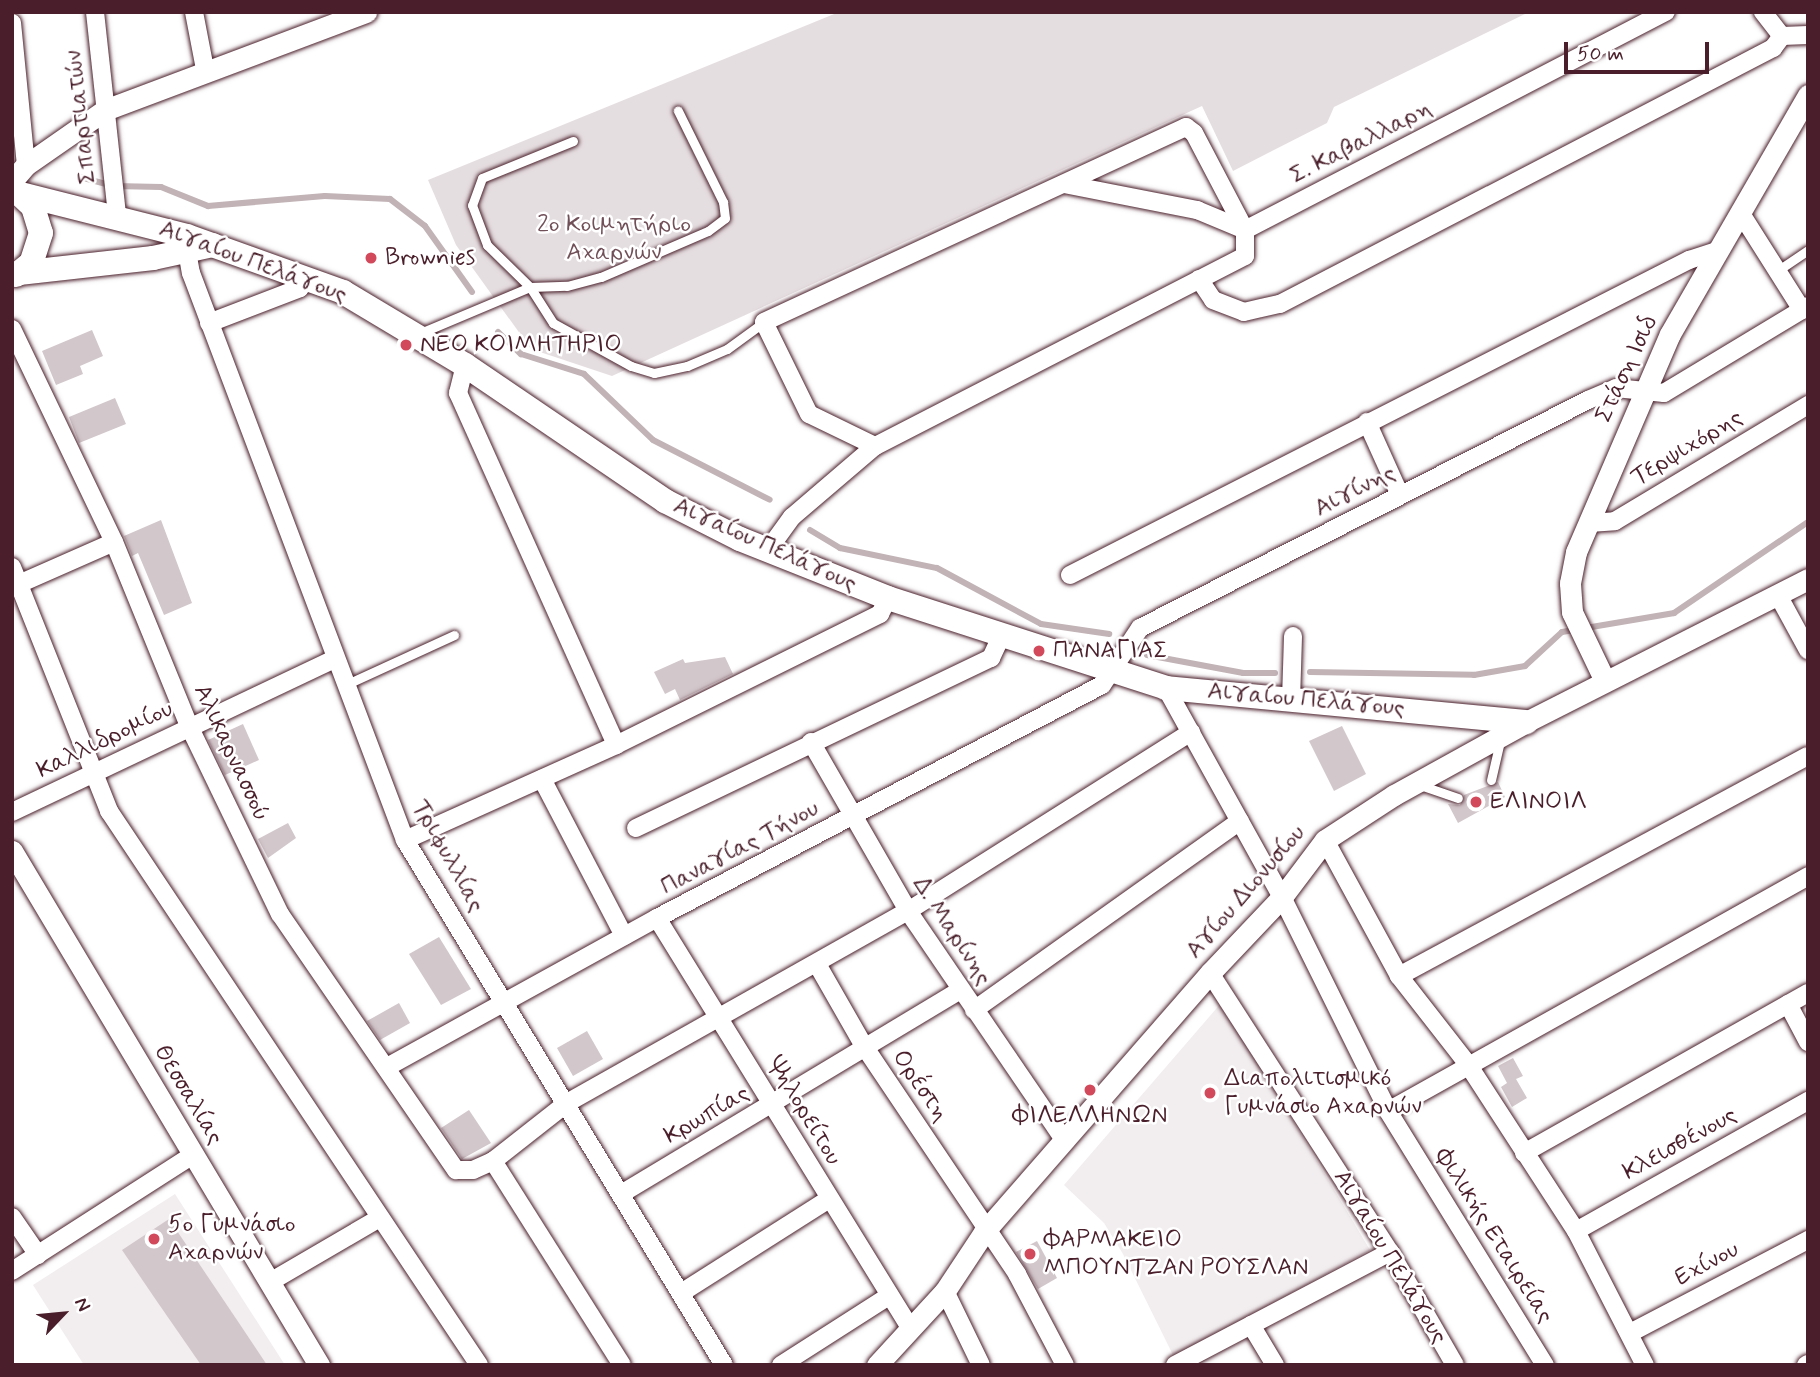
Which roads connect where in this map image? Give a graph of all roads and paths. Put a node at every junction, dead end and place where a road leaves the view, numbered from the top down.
1 (95, 12) edge
2 (194, 12) edge
3 (366, 12) edge
4 (1667, 12) edge
5 (1763, 12) edge
6 (12, 23) edge
7 (1808, 34) edge
8 (1782, 36) junction
9 (205, 69) junction
10 (1808, 95) edge
11 (106, 110) junction
12 (678, 111) dead end
13 (573, 141) dead end
14 (18, 182) edge
15 (1063, 184) junction
16 (1740, 212) junction
17 (117, 216) junction
18 (1245, 230) junction
19 (214, 245) junction
20 (1720, 250) junction
21 (1808, 250) edge
22 (187, 251) junction
23 (1777, 271) junction
24 (16, 275) edge
25 (304, 277) junction
26 (1199, 279) junction
27 (530, 287) junction
28 (1805, 308) edge
29 (764, 322) junction
30 (209, 323) junction
31 (12, 329) edge
32 (417, 335) junction
33 (465, 365) junction
34 (1642, 393) junction
35 (1808, 405) edge
36 (1367, 422) junction
37 (875, 446) junction
38 (1400, 495) junction
39 (1588, 523) junction
40 (114, 542) junction
41 (768, 550) junction
42 (1070, 575) dead end
43 (15, 579) edge
44 (1808, 579) edge
45 (1777, 595) junction
46 (888, 598) junction
47 (454, 635) dead end
48 (1293, 636) dead end
49 (1001, 637) junction
50 (1808, 650) edge
51 (334, 659) junction
52 (1113, 672) junction
53 (1605, 681) junction
54 (344, 686) junction
55 (1166, 688) junction
56 (1291, 700) junction
57 (1526, 722) junction
58 (189, 726) junction
59 (1191, 732) junction
60 (1501, 735) junction
61 (811, 742) junction
62 (616, 746) junction
63 (1808, 755) edge
64 (93, 775) junction
65 (542, 779) junction
66 (1492, 780) dead end
67 (1415, 783) junction
68 (1458, 799) dead end
69 (12, 812) edge
70 (851, 817) junction
71 (1240, 821) junction
72 (636, 828) dead end
73 (405, 840) junction
74 (1325, 841) junction
75 (12, 851) edge
76 (1808, 876) edge
77 (1282, 897) junction
78 (908, 911) junction
79 (657, 918) junction
80 (624, 936) junction
81 (817, 964) junction
82 (1210, 973) junction
83 (1399, 976) junction
84 (960, 990) junction
85 (1808, 993) edge
86 (504, 1002) junction
87 (1788, 1004) junction
88 (974, 1010) junction
89 (719, 1017) junction
90 (1808, 1042) edge
91 (864, 1046) junction
92 (1467, 1063) junction
93 (387, 1067) junction
94 (1808, 1101) edge
95 (566, 1103) junction
96 (773, 1105) junction
97 (1388, 1111) junction
98 (1064, 1140) junction
99 (1524, 1153) junction
100 (193, 1156) junction
101 (493, 1161) junction
102 (621, 1194) junction
103 (830, 1199) junction
104 (12, 1217) edge
105 (378, 1219) junction
106 (1576, 1231) junction
107 (984, 1232) junction
108 (1808, 1240) edge
109 (1390, 1252) junction
110 (38, 1255) junction
111 (12, 1271) edge
112 (270, 1282) junction
113 (945, 1291) junction
114 (681, 1293) junction
115 (890, 1296) junction
116 (1251, 1325) junction
117 (910, 1328) junction
118 (1630, 1333) junction
119 (880, 1364) edge
120 (319, 1365) edge
121 (479, 1365) edge
122 (622, 1365) edge
123 (724, 1365) edge
124 (781, 1365) edge
125 (981, 1365) edge
126 (1065, 1365) edge
127 (1175, 1365) edge
128 (1275, 1365) edge
129 (1455, 1365) edge
130 (1545, 1365) edge
131 (1645, 1365) edge

1 - 11 street, Σπαρτιατών
2 - 9 street
3 - 9 street
4 - 18 street, Σ. Καβαλλαρη
5 - 8 street
6 - 14 street
7 - 8 street
8 - 26 street
9 - 11 street
10 - 16 street, Στάση Ισιδ
11 - 14 street
11 - 17 street, Σπαρτιατών
12 - 27 lane
13 - 27 lane
14 - 17 main road, Αιγαίου Πελάγους
14 - 24 main road
15 - 18 street
15 - 18 street
15 - 29 street
16 - 20 street, Στάση Ισιδ
16 - 23 street
17 - 19 main road, Αιγαίου Πελάγους
18 - 26 street
19 - 22 main road
19 - 25 main road, Αιγαίου Πελάγους
20 - 34 street, Στάση Ισιδ
20 - 36 street
21 - 23 lane
22 - 24 main road
22 - 30 street, Τριφυλλίας
23 - 28 street
25 - 30 street
25 - 32 main road, Αιγαίου Πελάγους
26 - 37 street
27 - 29 lane
27 - 32 lane
28 - 34 street, Αιγίνης
29 - 37 street
30 - 51 street, Τριφυλλίας
31 - 40 street, Αλικαρνασσού
32 - 33 main road, Αιγαίου Πελάγους
33 - 41 main road, Αιγαίου Πελάγους
33 - 62 street
34 - 38 street, Αιγίνης
34 - 39 street, Στάση Ισιδ
35 - 39 street, Τερψιχόρης
36 - 38 street
36 - 42 street
37 - 41 street
38 - 52 street, Αιγίνης
39 - 53 street, Στάση Ισιδ
40 - 43 street
40 - 58 street, Αλικαρνασσού
41 - 46 main road, Αιγαίου Πελάγους
43 - 64 street
44 - 45 street, Αγίου Διονυσίου
45 - 50 street
45 - 53 street, Αγίου Διονυσίου
46 - 49 main road, Αιγαίου Πελάγους
46 - 62 street
47 - 54 lane
48 - 56 street
49 - 52 main road, Αιγαίου Πελάγους
49 - 61 street
51 - 54 street, Τριφυλλίας
51 - 58 street, Καλλιδρομίου
52 - 55 main road, Αιγαίου Πελάγους
52 - 70 street, Παναγίας Τήνου
53 - 57 street, Αγίου Διονυσίου
54 - 73 street, Τριφυλλίας
55 - 56 main road, Αιγαίου Πελάγους
55 - 59 street, Φιλικής Εταιρείας
56 - 57 main road, Αιγαίου Πελάγους
57 - 60 street, Αγίου Διονυσίου
58 - 64 street, Καλλιδρομίου
58 - 93 street, Αλικαρνασσού
59 - 71 street, Φιλικής Εταιρείας
59 - 78 street
60 - 66 lane
60 - 67 street, Αγίου Διονυσίου
61 - 70 street, Δ. Μαρίνης
61 - 72 street
62 - 65 street
63 - 83 street
64 - 69 street, Καλλιδρομίου
64 - 105 street
65 - 73 street
65 - 80 street
67 - 68 lane
67 - 74 street, Αγίου Διονυσίου
70 - 78 street, Δ. Μαρίνης
70 - 79 street, Παναγίας Τήνου
71 - 77 street, Φιλικής Εταιρείας
71 - 88 street
73 - 86 street, Τριφυλλίας
74 - 77 street, Αγίου Διονυσίου
74 - 83 street
75 - 100 street, Θεσσαλίας
76 - 92 street
77 - 82 street, Αγίου Διονυσίου
77 - 97 street, Φιλικής Εταιρείας
78 - 81 street
78 - 84 street, Δ. Μαρίνης
79 - 80 street, Παναγίας Τήνου
79 - 89 street, Ψηλορείτου
80 - 86 street, Παναγίας Τήνου
81 - 89 street
81 - 91 street, Ορέστη
82 - 98 street, Αγίου Διονυσίου
82 - 109 street, Αιγαίου Πελάγους
83 - 92 street
84 - 88 street, Δ. Μαρίνης
84 - 91 street, Κρωπίας
85 - 87 street
86 - 93 street, Παναγίας Τήνου
86 - 95 street, Τριφυλλίας
87 - 90 street
87 - 99 street
88 - 98 street, Δ. Μαρίνης
89 - 95 street
89 - 96 street, Ψηλορείτου
91 - 96 street, Κρωπίας
91 - 107 street, Ορέστη
92 - 97 street
92 - 99 street
93 - 101 street, Αλικαρνασσού
94 - 106 street, Κλεισθένους
95 - 101 street
95 - 102 street, Τριφυλλίας
96 - 102 street, Κρωπίας
96 - 103 street, Ψηλορείτου
97 - 130 street, Φιλικής Εταιρείας
98 - 107 street, Αγίου Διονυσίου
99 - 106 street
100 - 110 street
100 - 112 street, Θεσσαλίας
101 - 122 street
102 - 114 street, Τριφυλλίας
103 - 114 street
103 - 115 street, Ψηλορείτου
104 - 110 street
105 - 112 street
105 - 121 street
106 - 118 street
107 - 113 street, Αγίου Διονυσίου
107 - 126 street, Ορέστη
108 - 118 street, Εχίνου
109 - 116 street
109 - 129 street, Αιγαίου Πελάγους
110 - 111 street
112 - 120 street, Θεσσαλίας
113 - 117 street, Αγίου Διονυσίου
113 - 125 street
114 - 123 street, Τριφυλλίας
115 - 117 street, Ψηλορείτου
115 - 124 street
116 - 127 street
116 - 128 street
117 - 119 street, Αγίου Διονυσίου
118 - 131 street

